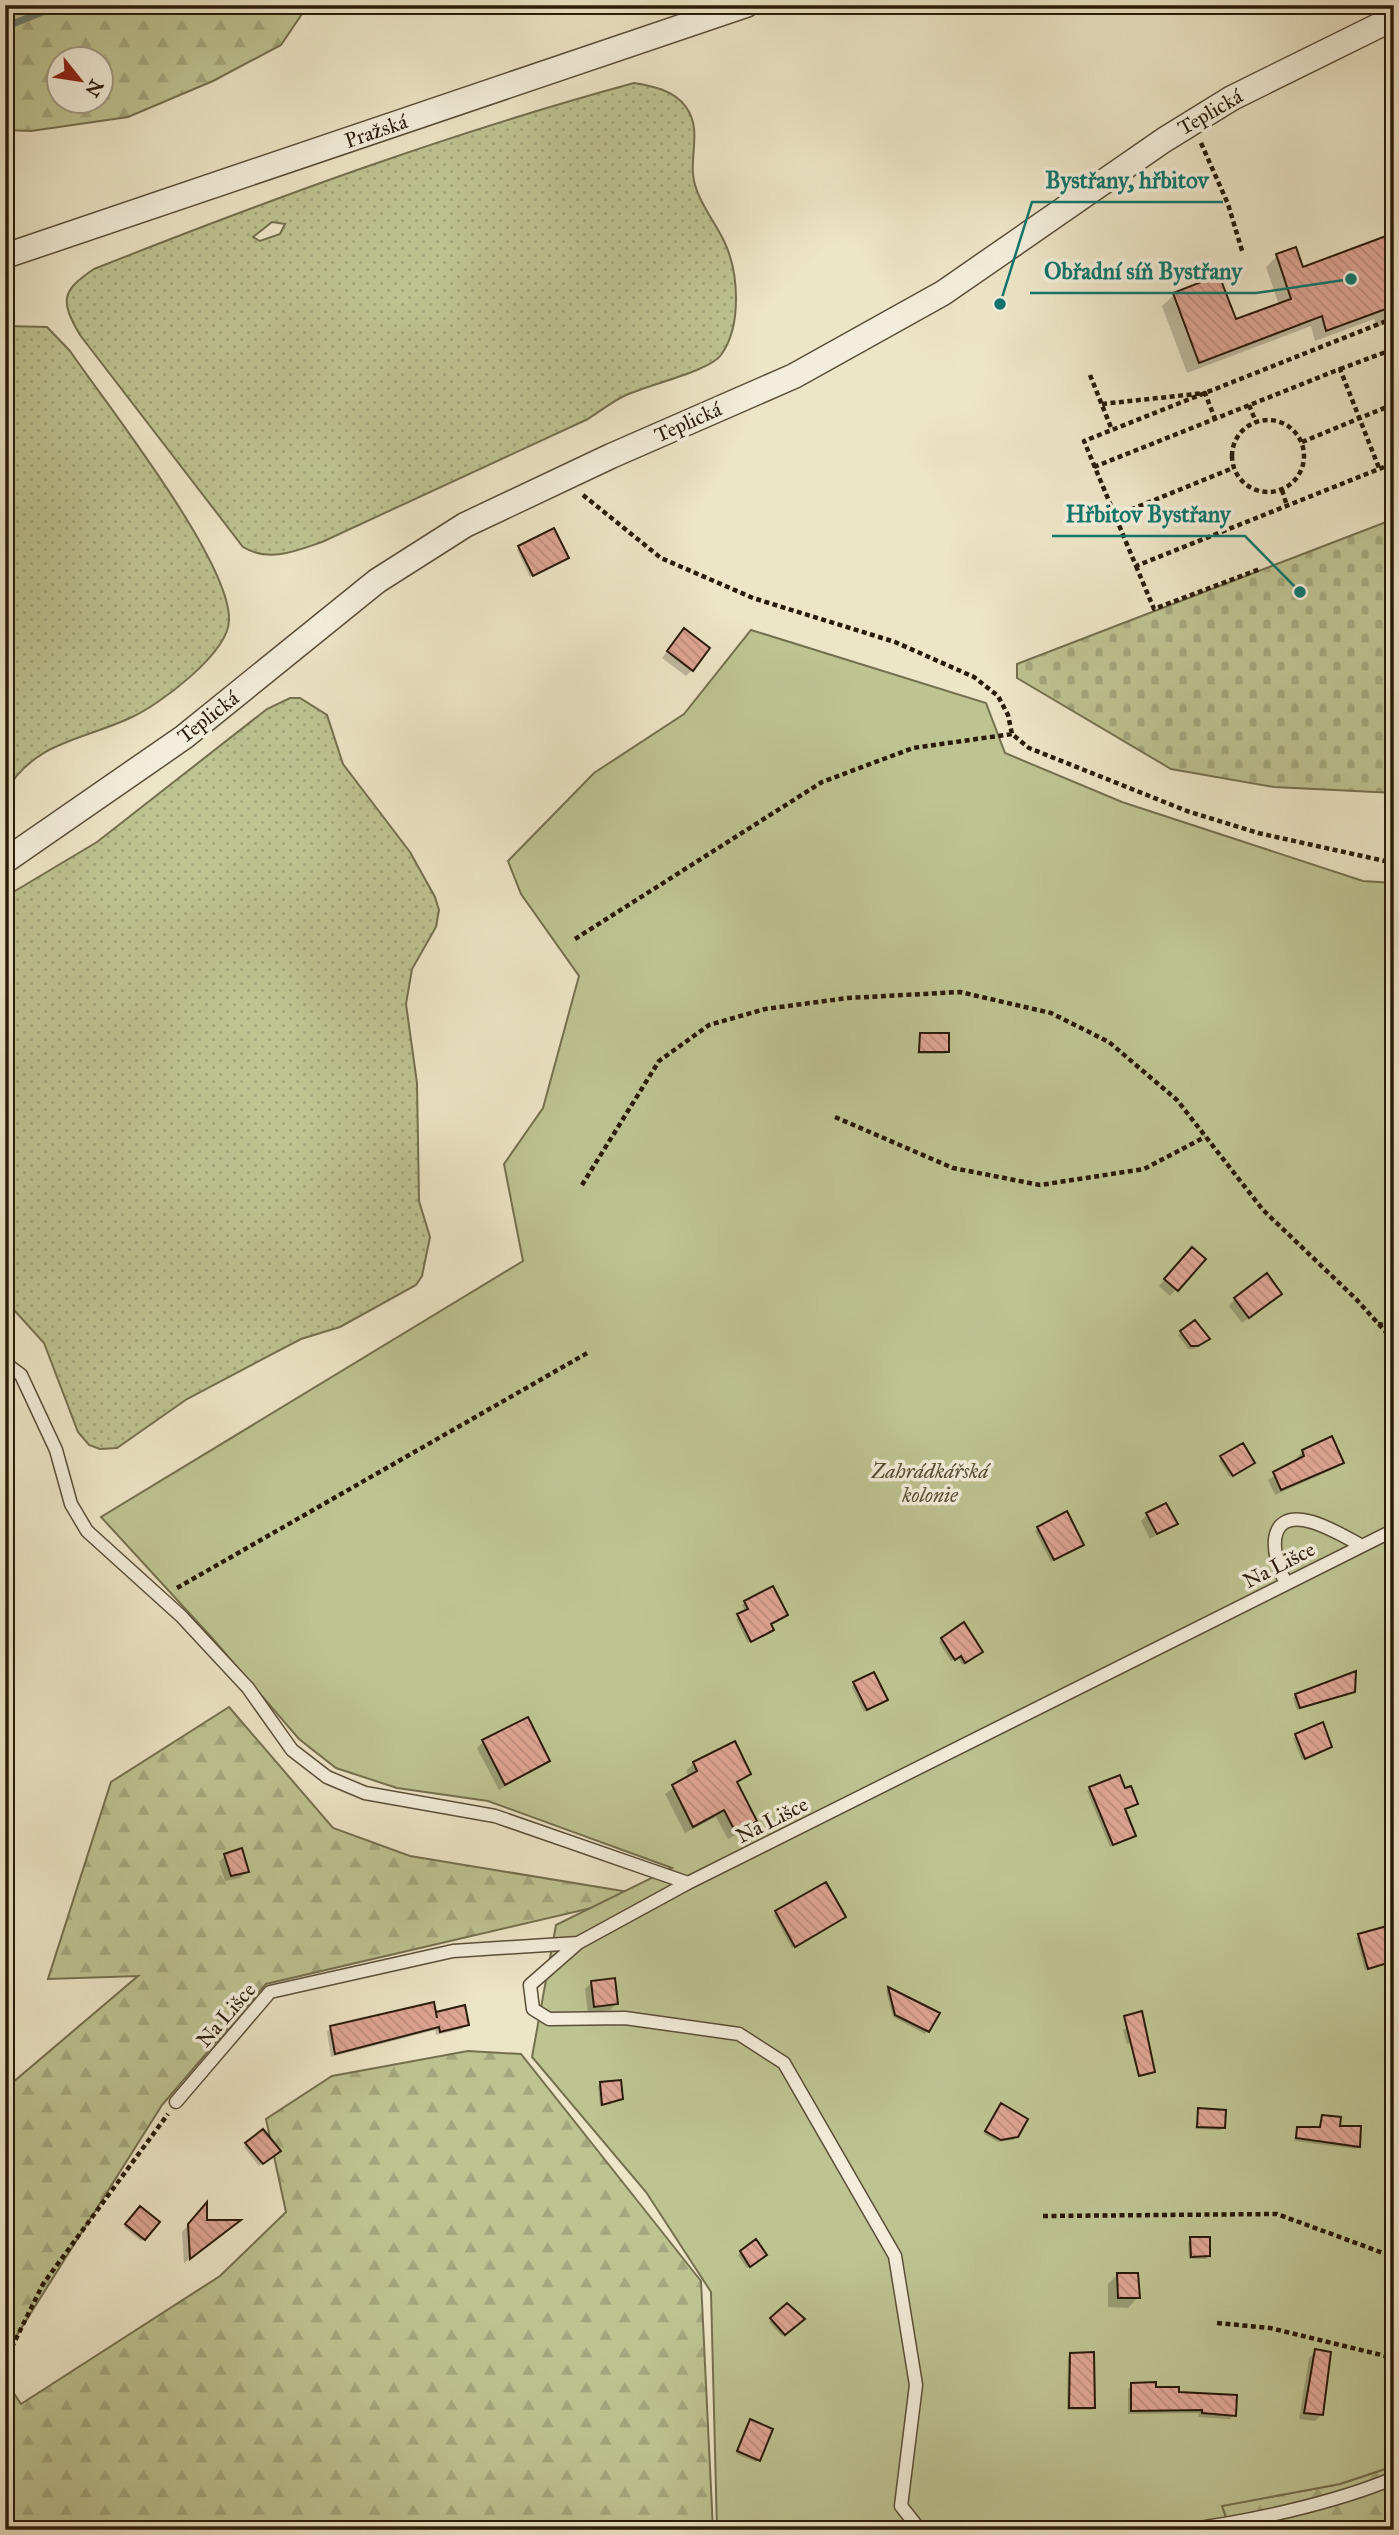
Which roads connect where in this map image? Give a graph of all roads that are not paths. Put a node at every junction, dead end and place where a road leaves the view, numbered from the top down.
1 (746, 5) edge
2 (1394, 18) edge
3 (5, 256) edge
4 (5, 861) edge
5 (5, 1363) edge
6 (1394, 1530) edge
7 (1362, 1546) junction
8 (1286, 1583) junction
9 (688, 1883) junction
10 (578, 1942) junction
11 (176, 2102) road end
12 (1394, 2478) edge
13 (920, 2530) edge
14 (1184, 2530) edge

1 - 3 street, Pražská
2 - 4 street, Teplická
5 - 9 lane
6 - 7 lane, Na Lišce
7 - 8 lane, Na Lišce
7 - 8 lane
8 - 9 lane, Na Lišce
9 - 10 lane, Na Lišce
10 - 11 lane, Na Lišce
10 - 13 lane
12 - 14 lane

